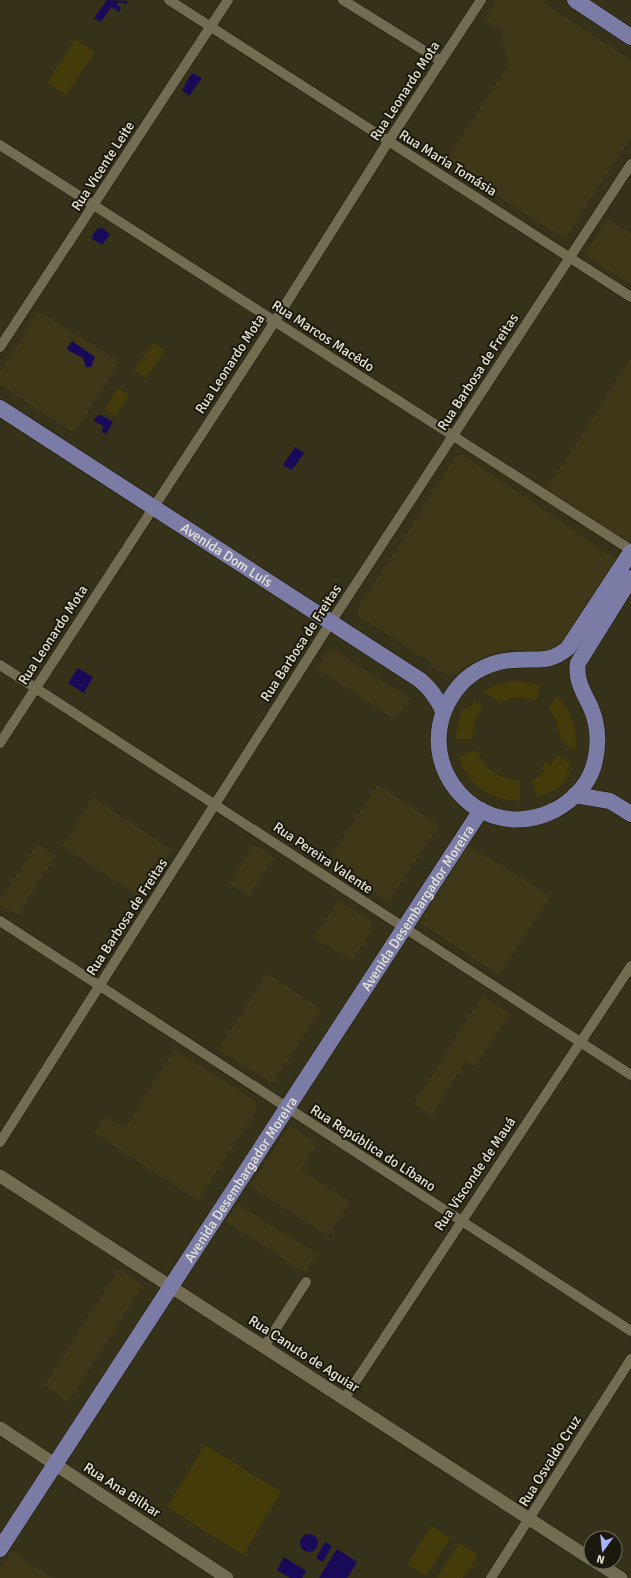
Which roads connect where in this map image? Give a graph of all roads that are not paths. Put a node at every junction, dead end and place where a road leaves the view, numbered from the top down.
1 (169, 0) edge
2 (228, 0) edge
3 (344, 0) edge
4 (482, 0) edge
5 (575, 0) edge
6 (210, 28) junction
7 (631, 37) edge
8 (441, 61) junction
9 (388, 142) junction
10 (0, 145) edge
11 (631, 164) edge
12 (93, 206) junction
13 (569, 257) junction
14 (631, 297) edge
15 (274, 322) junction
16 (0, 347) edge
17 (0, 408) edge
18 (453, 436) junction
19 (154, 508) junction
20 (631, 551) edge
21 (631, 578) edge
22 (331, 622) junction
23 (0, 665) edge
24 (35, 688) junction
25 (443, 711) junction
26 (0, 743) edge
27 (575, 796) junction
28 (215, 804) junction
29 (481, 810) junction
30 (631, 814) edge
31 (0, 921) edge
32 (404, 928) junction
33 (631, 966) edge
34 (99, 986) junction
35 (580, 1042) junction
36 (631, 1075) edge
37 (287, 1109) junction
38 (0, 1142) edge
39 (0, 1176) edge
40 (460, 1222) junction
41 (306, 1282) dead end
42 (171, 1286) junction
43 (631, 1331) edge
44 (264, 1347) junction
45 (631, 1359) edge
46 (344, 1399) junction
47 (0, 1428) edge
48 (55, 1464) junction
49 (529, 1519) junction
50 (0, 1549) edge
51 (583, 1554) edge
52 (608, 1570) edge
53 (227, 1578) edge
54 (491, 1578) edge
55 (621, 1578) edge

1 - 6 street, Rua Maria Tomásia
2 - 6 street, Rua Vicente Leite
3 - 8 street
4 - 8 street, Rua Leonardo Mota
5 - 7 main road
6 - 9 street, Rua Maria Tomásia
6 - 12 street, Rua Vicente Leite
8 - 9 street, Rua Leonardo Mota
9 - 13 street, Rua Maria Tomásia
9 - 15 street, Rua Leonardo Mota
10 - 12 street, Rua Marcos Macêdo
11 - 13 street, Rua Barbosa de Freitas
12 - 15 street, Rua Marcos Macêdo
12 - 16 street, Rua Vicente Leite
13 - 14 street, Rua Maria Tomásia
13 - 18 street, Rua Barbosa de Freitas
15 - 18 street, Rua Marcos Macêdo
15 - 19 street, Rua Leonardo Mota
17 - 19 main road, Avenida Dom Luís
18 - 20 street, Rua Marcos Macêdo
18 - 22 street, Rua Barbosa de Freitas
19 - 22 main road, Avenida Dom Luís
19 - 24 street, Rua Leonardo Mota
20 - 25 main road, Avenida Desembargador Moreira
21 - 27 main road, Avenida Desembargador Moreira
22 - 25 main road, Avenida Dom Luís
22 - 28 street, Rua Barbosa de Freitas
23 - 24 street, Rua Pereira Valente
24 - 26 street, Rua Leonardo Mota
24 - 28 street, Rua Pereira Valente
25 - 29 main road, Avenida Desembargador Moreira
27 - 29 main road, Avenida Desembargador Moreira
27 - 30 main road
28 - 32 street, Rua Pereira Valente
28 - 34 street, Rua Barbosa de Freitas
29 - 32 main road, Avenida Desembargador Moreira
31 - 34 street, Rua República do Líbano
32 - 35 street, Rua Pereira Valente
32 - 37 main road, Avenida Desembargador Moreira
33 - 35 street, Rua Visconde de Mauá
34 - 37 street, Rua República do Líbano
34 - 38 street, Rua Barbosa de Freitas
35 - 36 street, Rua Pereira Valente
35 - 40 street, Rua Visconde de Mauá
37 - 40 street, Rua República do Líbano
37 - 42 main road, Avenida Desembargador Moreira
39 - 42 street, Rua Canuto de Aguiar
40 - 43 street, Rua República do Líbano
40 - 46 street, Rua Visconde de Mauá
41 - 44 street
42 - 44 street, Rua Canuto de Aguiar
42 - 48 main road, Avenida Desembargador Moreira
44 - 46 street, Rua Canuto de Aguiar
45 - 49 street, Rua Osvaldo Cruz
46 - 49 street, Rua Canuto de Aguiar
47 - 48 street, Rua Ana Bilhar
48 - 50 main road, Avenida Desembargador Moreira
48 - 53 street, Rua Ana Bilhar
49 - 51 street, Rua Canuto de Aguiar
49 - 54 street, Rua Osvaldo Cruz
52 - 55 street

